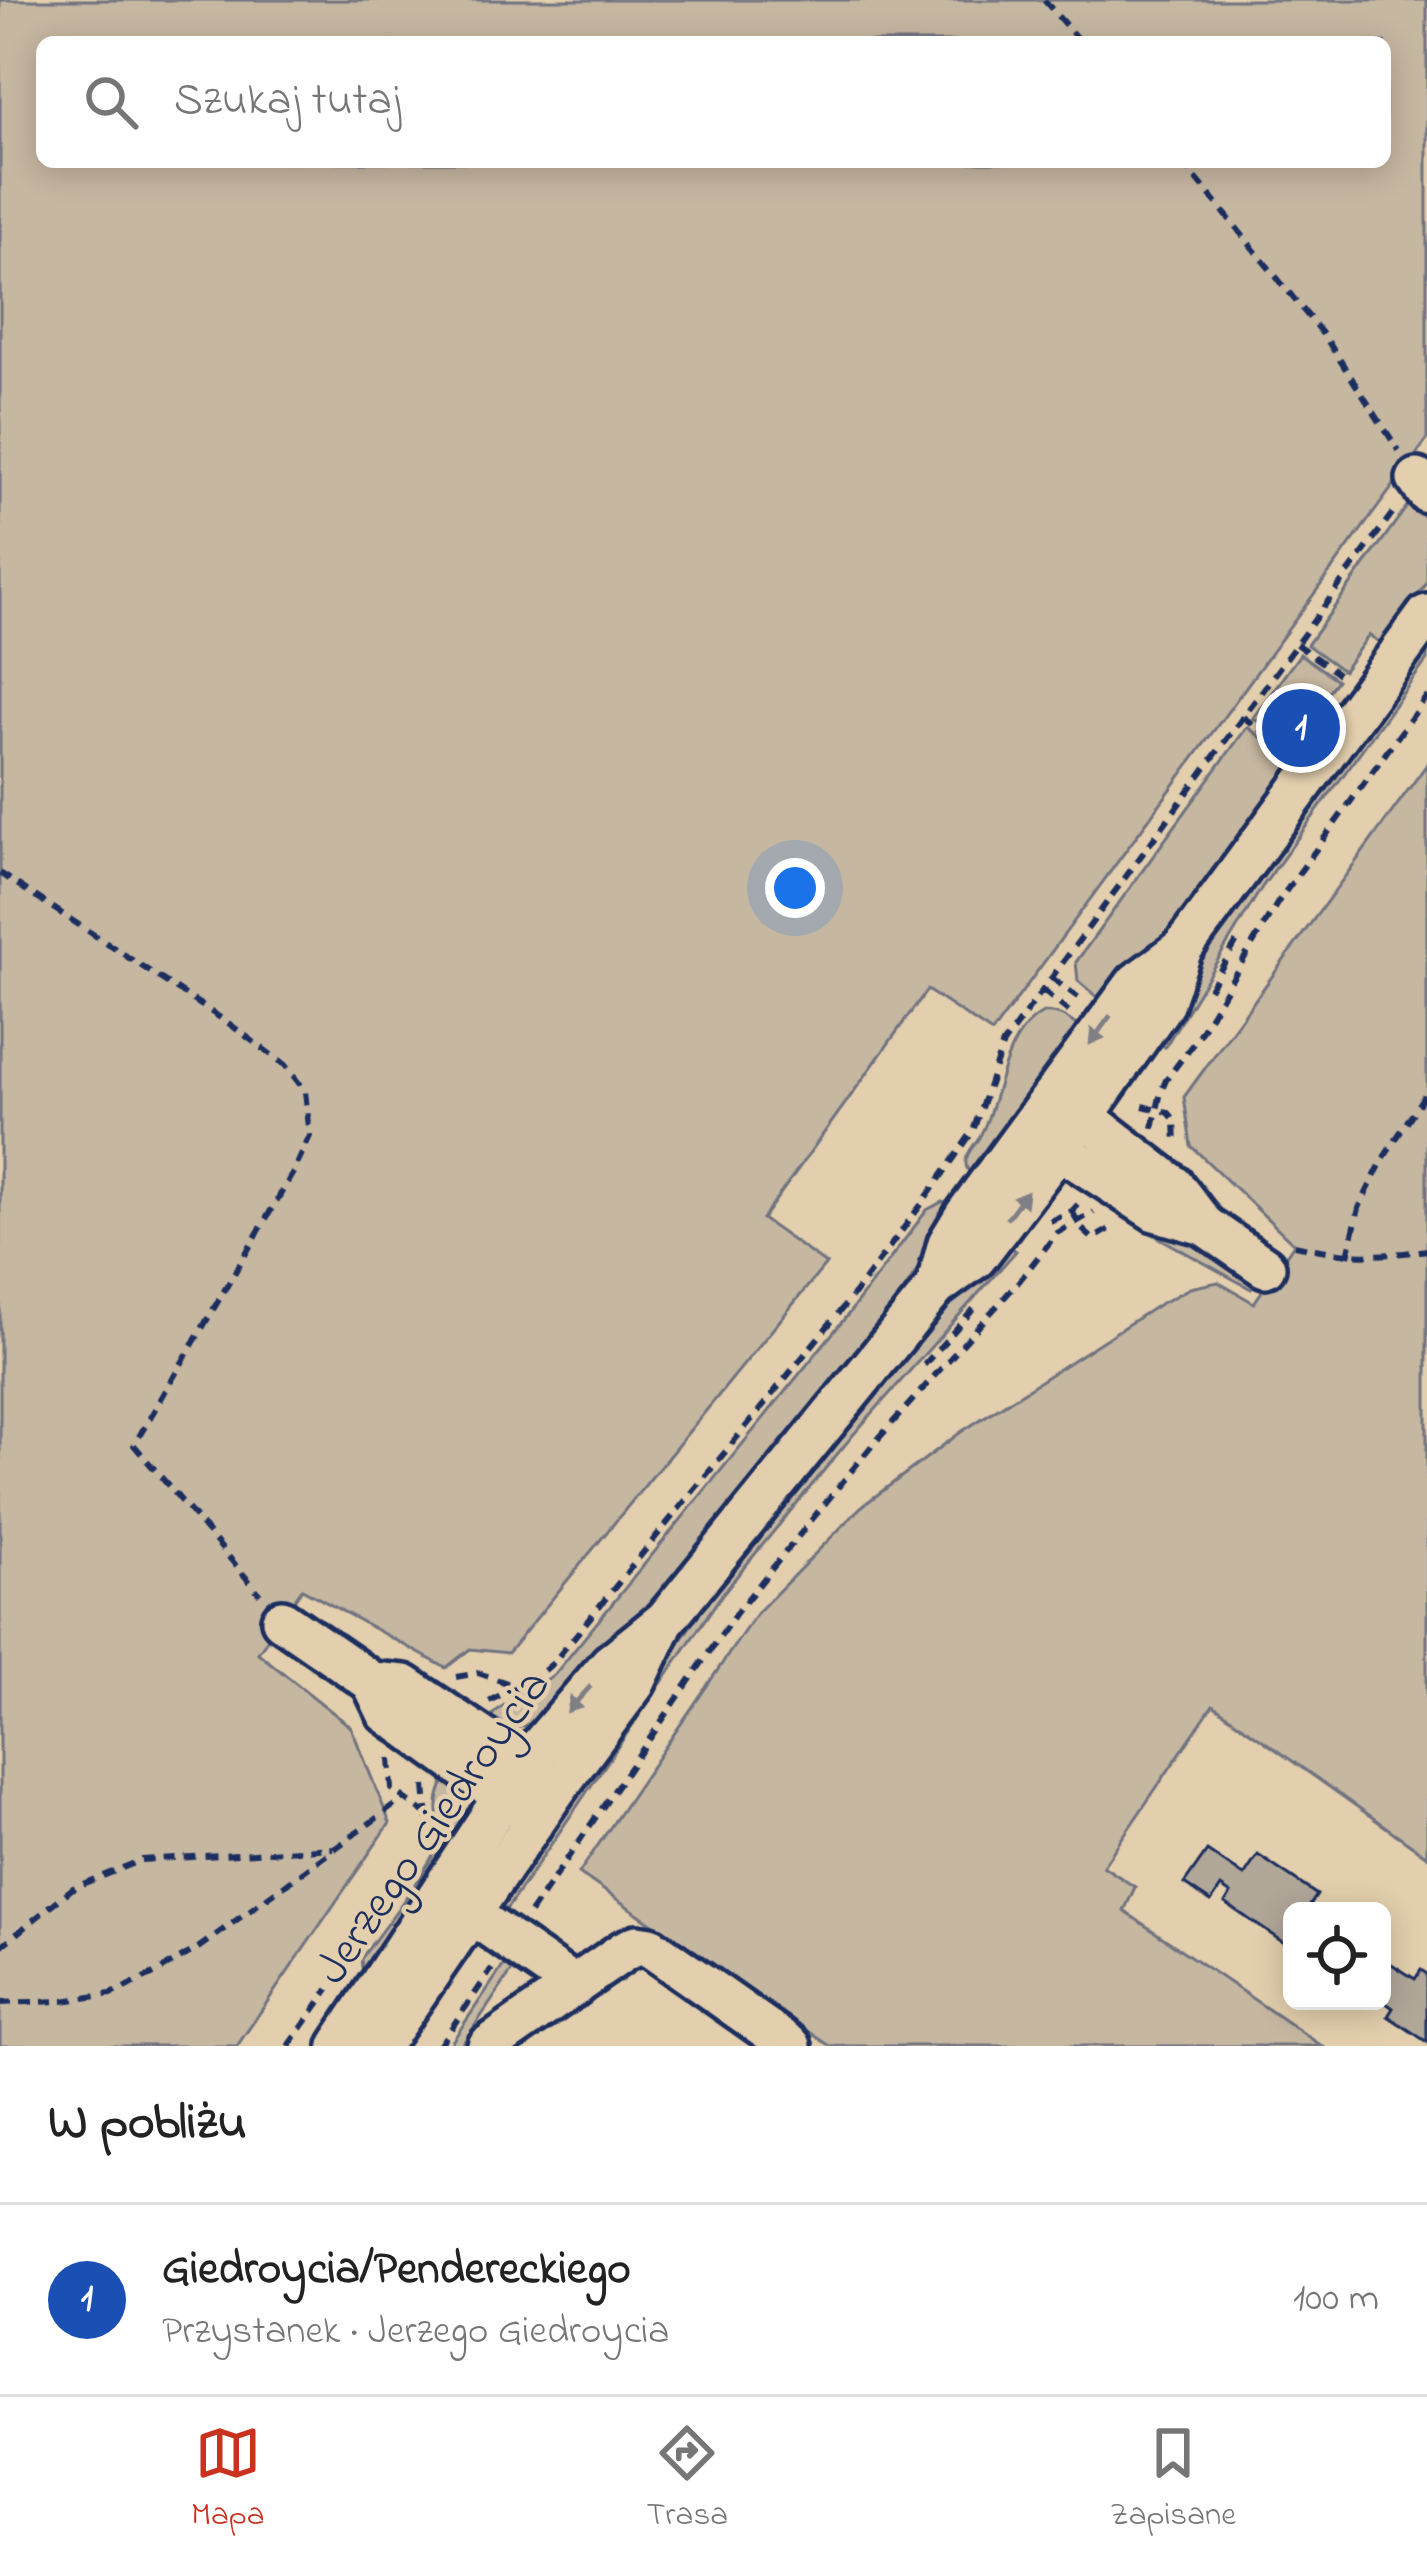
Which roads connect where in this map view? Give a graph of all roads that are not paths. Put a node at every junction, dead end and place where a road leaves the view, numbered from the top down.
1 (1427, 615) edge
2 (1070, 1105) junction
3 (1044, 1140) junction
4 (1204, 1225) junction
5 (1273, 1254) road end
6 (282, 1620) road end
7 (665, 1620) junction
8 (514, 1780) junction
9 (547, 1804) junction
10 (444, 1888) junction
11 (575, 1986) junction
12 (339, 2046) edge
13 (380, 2046) edge
14 (488, 2046) edge
15 (791, 2046) edge

1 - 2 street, Jerzego Giedroycia
2 - 3 street, Jerzego Giedroycia
2 - 4 street
3 - 4 street
3 - 7 street, Jerzego Giedroycia
4 - 5 street
6 - 8 street
7 -> 8 street, Jerzego Giedroycia
7 - 9 street, Jerzego Giedroycia
8 - 9 street
8 - 10 street, Jerzego Giedroycia
9 - 10 street, Jerzego Giedroycia
10 - 11 street
10 - 12 street, Jerzego Giedroycia
10 - 13 street, Jerzego Giedroycia
11 - 14 street
11 - 15 street

